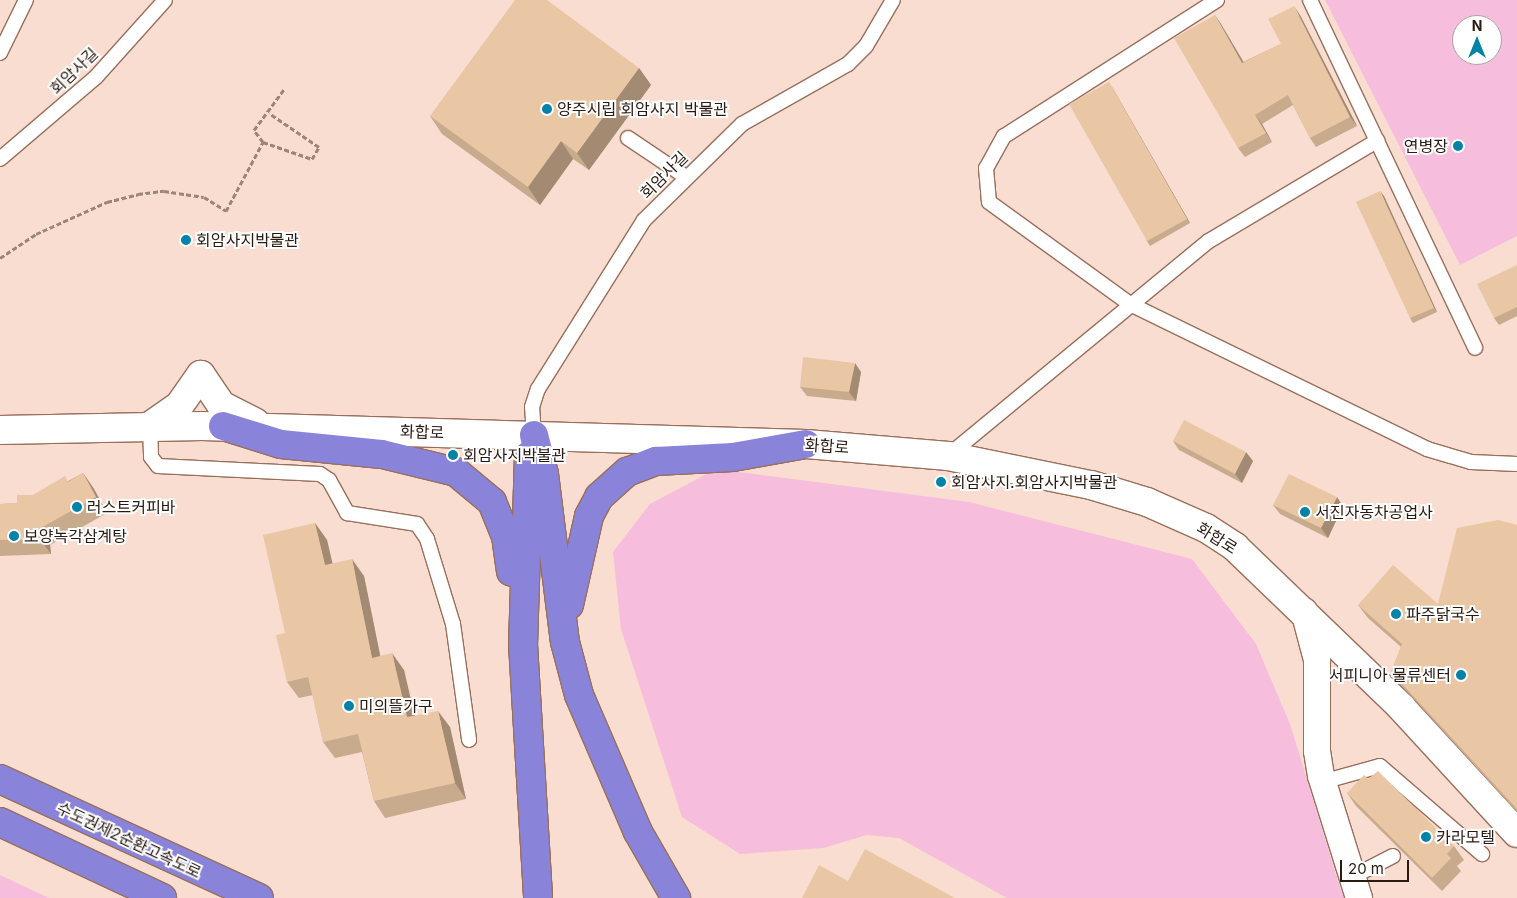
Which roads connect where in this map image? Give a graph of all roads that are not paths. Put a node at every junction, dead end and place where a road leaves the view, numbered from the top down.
1 (165, 0) edge
2 (893, 0) edge
3 (1217, 0) edge
4 (1310, 0) edge
5 (24, 2) edge
6 (0, 54) edge
7 (628, 138) dead end
8 (1377, 141) junction
9 (0, 160) edge
10 (686, 177) junction
11 (1130, 304) junction
12 (1475, 348) dead end
13 (150, 426) junction
14 (223, 426) junction
15 (273, 428) junction
16 (0, 430) edge
17 (534, 434) junction
18 (806, 444) junction
19 (948, 456) junction
20 (1517, 464) edge
21 (1304, 611) junction
22 (565, 642) junction
23 (523, 644) junction
24 (1348, 656) junction
25 (1317, 660) junction
26 (469, 740) dead end
27 (0, 779) edge
28 (1322, 782) junction
29 (0, 822) edge
30 (1517, 833) edge
31 (1482, 854) dead end
32 (1393, 856) edge
33 (1356, 888) edge
34 (162, 898) edge
35 (259, 898) edge
36 (538, 898) edge
37 (676, 898) edge

1 - 9 lane, 회암사길
2 - 10 lane, 회암사길
3 - 11 lane
4 - 8 lane
5 - 6 lane
7 - 10 lane
8 - 11 lane
8 - 12 lane
10 - 17 lane, 회암사길
11 - 19 lane
11 - 20 lane
13 - 14 main road, 화합로
13 - 15 main road
13 - 16 main road, 화합로
13 - 26 lane
14 - 15 main road, 화합로
14 - 23 highway
15 - 17 main road, 화합로
17 - 18 main road, 화합로
17 - 22 highway
17 - 23 highway
18 - 19 main road, 화합로
18 - 22 highway
19 - 21 main road, 화합로
21 - 24 main road, 화합로
21 - 25 street
22 - 37 highway
23 - 36 highway
24 - 25 street
24 - 30 main road, 화합로
25 - 28 street
27 - 35 highway, 수도권제2순환고속도로
28 - 31 lane
28 - 33 street
29 - 34 highway
32 - 33 lane

